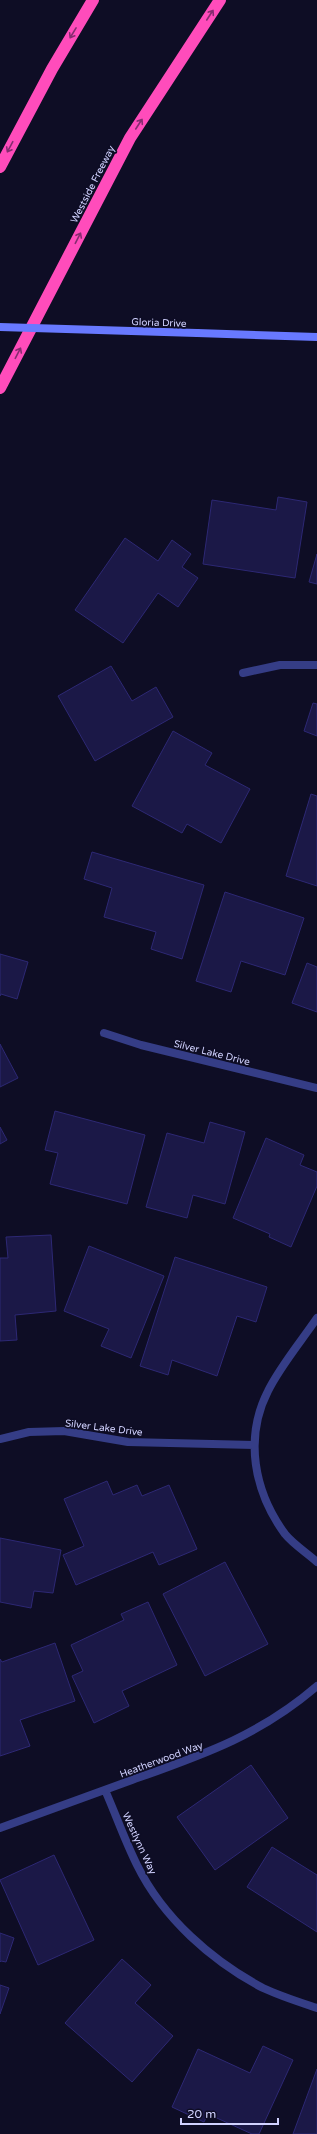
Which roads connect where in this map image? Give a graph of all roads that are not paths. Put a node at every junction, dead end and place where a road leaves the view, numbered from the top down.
1 (93, 0) edge
2 (220, 0) edge
3 (0, 167) edge
4 (0, 327) edge
5 (317, 337) edge
6 (0, 388) edge
7 (317, 665) edge
8 (243, 673) dead end
9 (104, 1033) dead end
10 (317, 1088) edge
11 (317, 1318) edge
12 (0, 1439) edge
13 (254, 1445) junction
14 (317, 1562) edge
15 (317, 1686) edge
16 (105, 1790) junction
17 (0, 1828) edge
18 (317, 2008) edge

1 -> 3 highway
6 -> 2 highway, Westside Freeway
4 - 5 street, Gloria Drive, bridge
7 - 8 street
9 - 10 street, Silver Lake Drive
11 - 13 street
12 - 13 street, Silver Lake Drive
13 - 14 street
15 - 16 street, Heatherwood Way
16 - 17 street, Heatherwood Way
16 - 18 street, Westlynn Way

